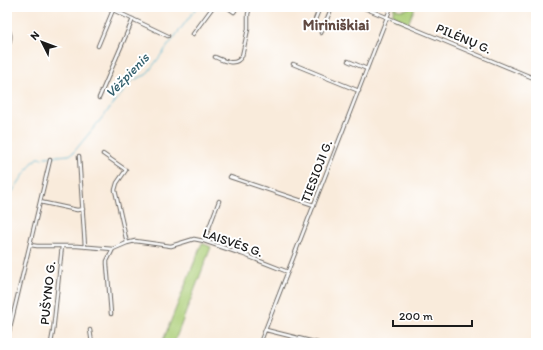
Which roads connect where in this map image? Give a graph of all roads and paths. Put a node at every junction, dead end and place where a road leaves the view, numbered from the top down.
1 (107, 7) edge
2 (214, 7) edge
3 (227, 7) edge
4 (237, 7) edge
5 (250, 7) edge
6 (320, 7) edge
7 (332, 7) edge
8 (362, 7) edge
9 (391, 7) edge
10 (113, 10) junction
11 (388, 17) junction
12 (133, 19) junction
13 (313, 25) dead end
14 (7, 28) edge
15 (321, 33) dead end
16 (193, 34) dead end
17 (168, 36) dead end
18 (98, 46) dead end
19 (7, 51) edge
20 (215, 58) dead end
21 (348, 61) dead end
22 (293, 64) dead end
23 (367, 69) junction
24 (536, 79) edge
25 (359, 91) junction
26 (99, 98) dead end
27 (103, 154) dead end
28 (80, 156) dead end
29 (50, 160) dead end
30 (230, 177) dead end
31 (219, 200) dead end
32 (40, 202) junction
33 (314, 205) junction
34 (83, 209) junction
35 (204, 241) junction
36 (127, 242) junction
37 (30, 245) junction
38 (62, 246) junction
39 (85, 247) junction
40 (113, 249) junction
41 (288, 272) junction
42 (111, 314) dead end
43 (90, 330) dead end
44 (266, 330) junction
45 (7, 340) edge
46 (51, 343) edge
47 (92, 343) edge
48 (260, 343) edge
49 (318, 343) edge

1 - 10 street
2 - 16 street
3 - 4 street
5 - 20 street
6 - 13 street
7 - 15 street
8 - 11 street, PILĖNŲ G.
9 - 11 street, TIESIOJI G.
10 - 12 street
10 - 18 street
11 - 23 street, TIESIOJI G.
11 - 24 street, PILĖNŲ G.
12 - 17 street
12 - 26 street
14 - 19 street
21 - 23 street
22 - 25 street
23 - 25 street, TIESIOJI G.
25 - 33 street, TIESIOJI G.
27 - 36 street
28 - 34 street
29 - 32 street
30 - 33 street
31 - 35 street
32 - 34 street
32 - 37 street
33 - 41 street, TIESIOJI G.
34 - 39 street
35 - 36 street, LAISVĖS G.
35 - 41 street, LAISVĖS G.
36 - 40 street, LAISVĖS G.
37 - 38 street
37 - 45 street
38 - 39 street
38 - 46 street, PUŠYNO G.
39 - 40 street
40 - 42 street
41 - 44 street, TIESIOJI G.
43 - 47 street
44 - 48 street, TIESIOJI G.
44 - 49 street

